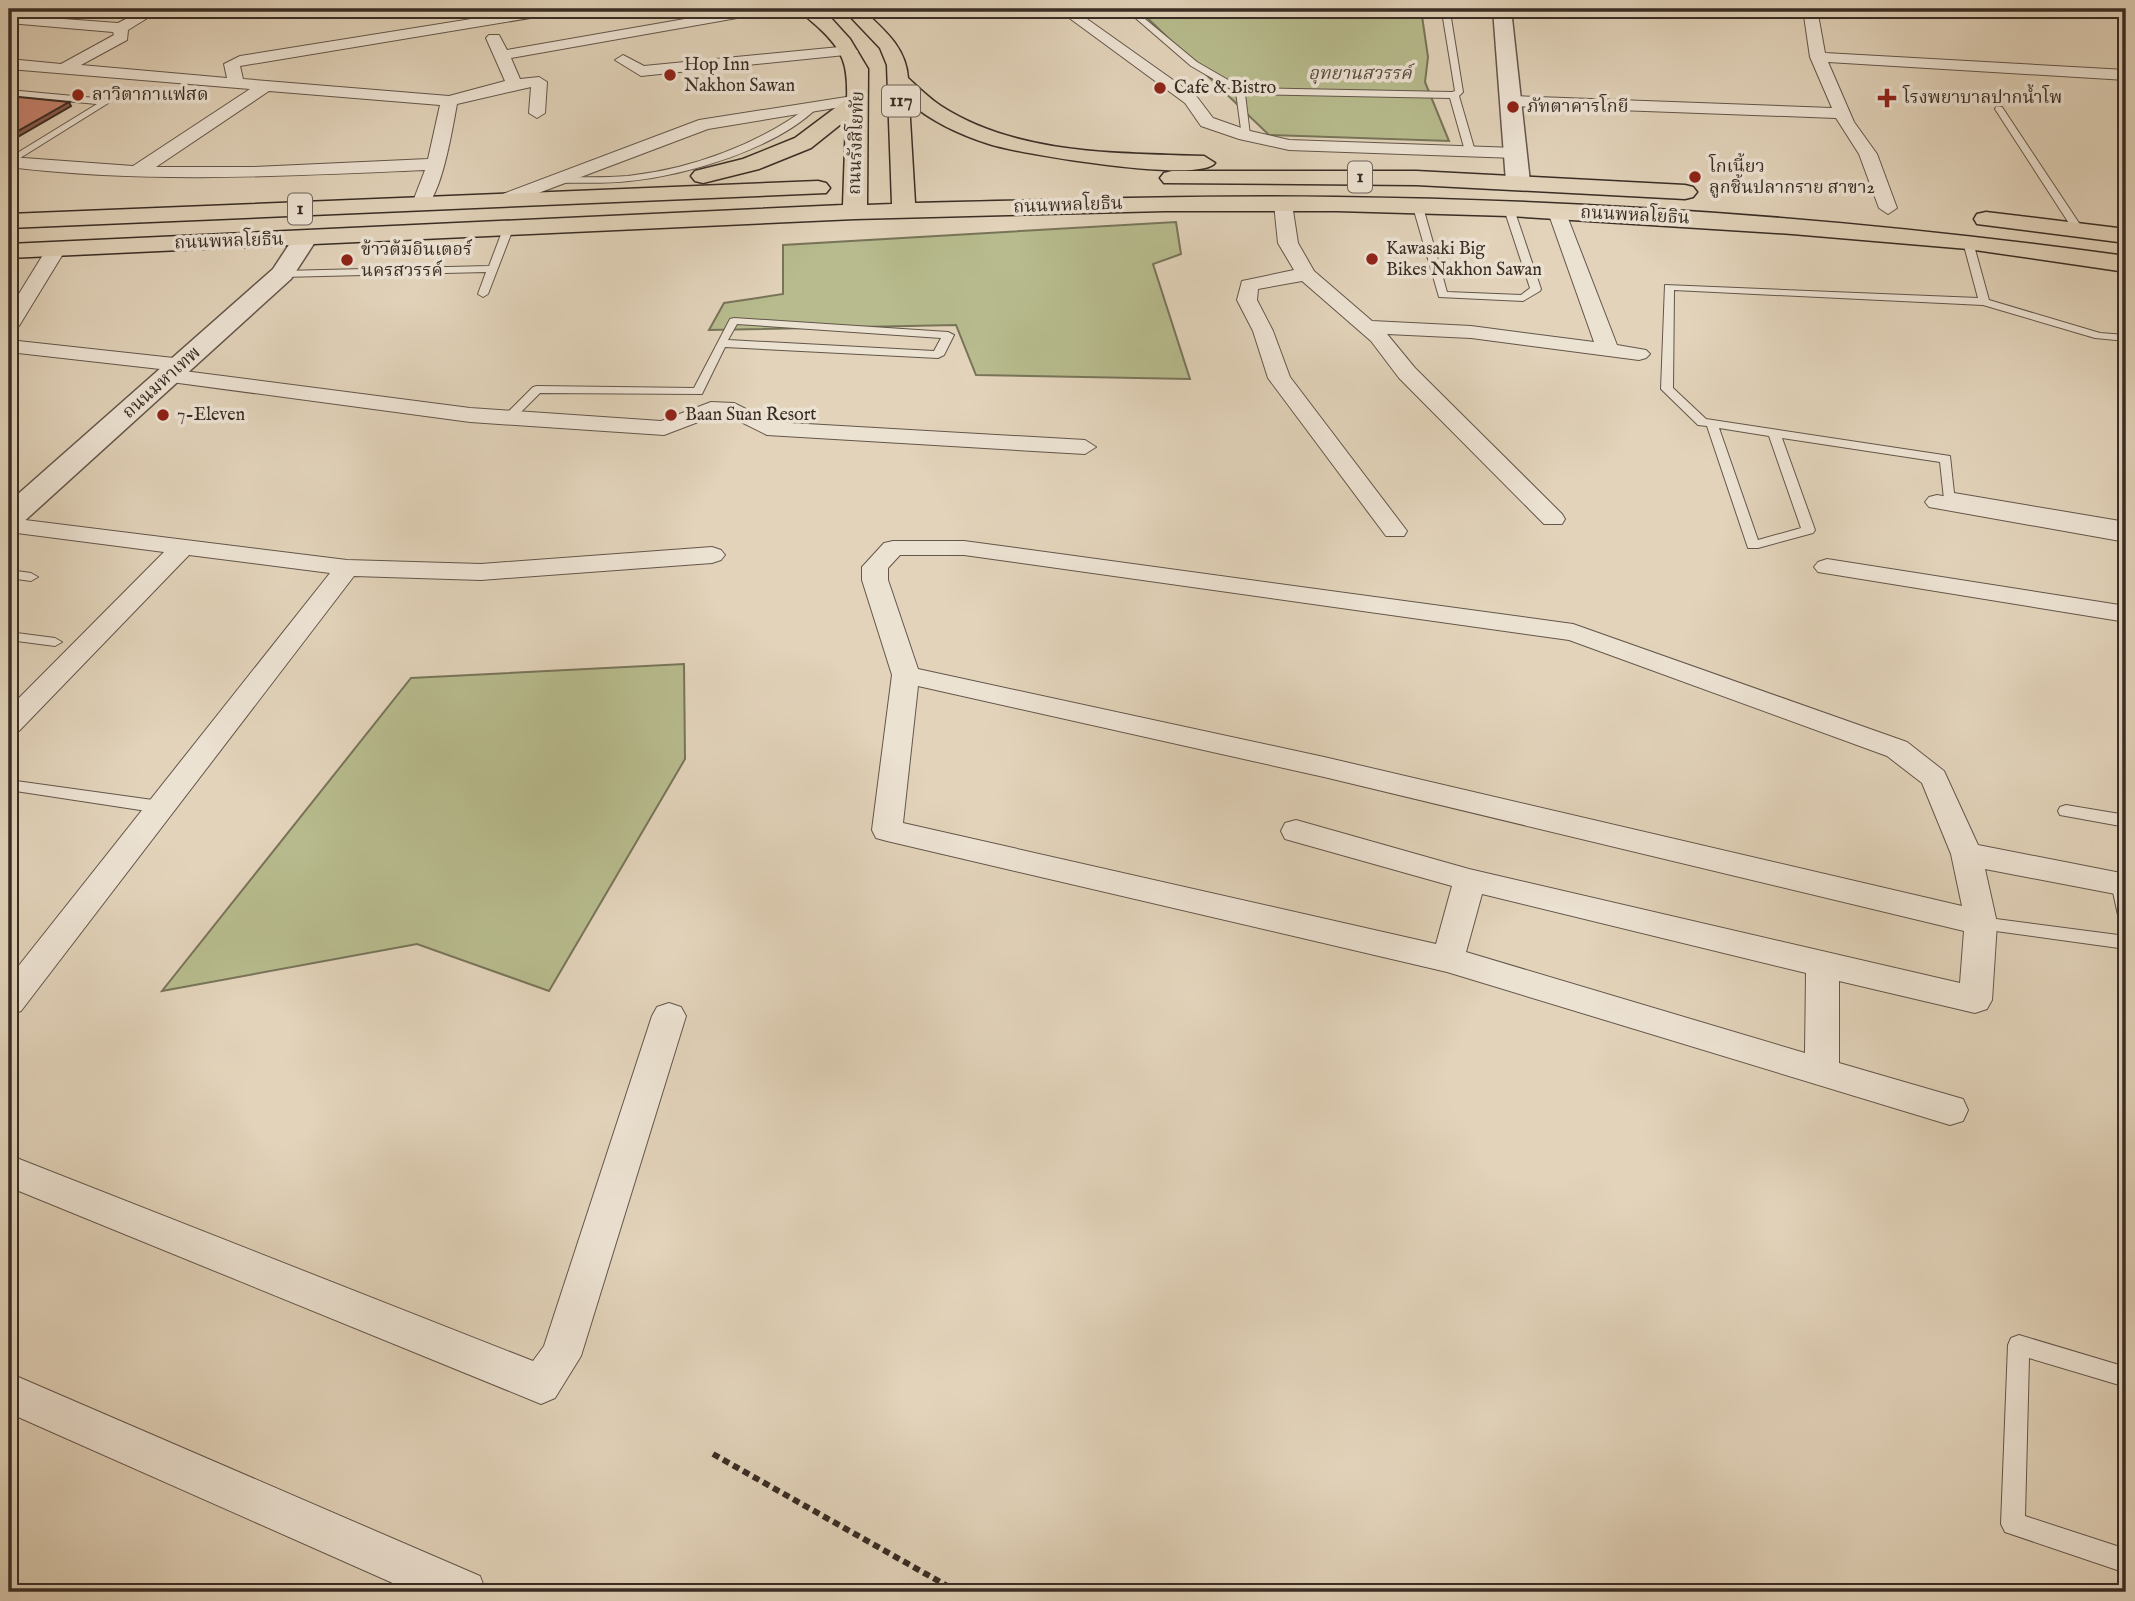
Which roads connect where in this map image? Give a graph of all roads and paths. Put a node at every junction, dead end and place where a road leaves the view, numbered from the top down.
1 (41, 9) edge
2 (155, 9) edge
3 (413, 9) edge
4 (560, 9) edge
5 (766, 9) edge
6 (808, 9) edge
7 (852, 9) edge
8 (1064, 9) edge
9 (1129, 9) edge
10 (1450, 9) edge
11 (1502, 9) edge
12 (1810, 9) edge
13 (376, 15) dead end
14 (14, 19) edge
15 (486, 21) junction
16 (51, 22) junction
17 (120, 28) junction
18 (19, 38) dead end
19 (850, 51) junction
20 (502, 55) junction
21 (1818, 57) junction
22 (624, 60) dead end
23 (9, 64) edge
24 (62, 69) junction
25 (2126, 75) edge
26 (236, 82) junction
27 (900, 82) junction
28 (514, 84) junction
29 (267, 85) junction
30 (1240, 91) junction
31 (9, 93) edge
32 (1454, 95) junction
33 (859, 100) junction
34 (449, 101) junction
35 (1510, 101) junction
36 (814, 107) junction
37 (1999, 109) dead end
38 (537, 113) dead end
39 (1842, 113) junction
40 (1245, 135) junction
41 (1470, 151) junction
42 (1516, 153) junction
43 (10, 162) edge
44 (436, 164) junction
45 (136, 172) junction
46 (1416, 178) junction
47 (554, 180) junction
48 (1093, 180) dead end
49 (1518, 181) junction
50 (931, 185) dead end
51 (904, 186) junction
52 (856, 187) junction
53 (1701, 193) dead end
54 (590, 195) junction
55 (501, 201) junction
56 (421, 204) junction
57 (1283, 204) junction
58 (1418, 206) junction
59 (1861, 206) dead end
60 (1888, 208) junction
61 (1509, 209) junction
62 (904, 211) junction
63 (1914, 211) dead end
64 (855, 212) junction
65 (1557, 212) junction
66 (1967, 217) dead end
67 (9, 221) edge
68 (508, 229) junction
69 (2078, 229) junction
70 (2126, 236) edge
71 (305, 239) junction
72 (1968, 242) junction
73 (56, 249) junction
74 (9, 251) edge
75 (2126, 264) edge
76 (493, 269) junction
77 (282, 274) junction
78 (1306, 274) junction
79 (483, 294) dead end
80 (1984, 302) junction
81 (9, 326) edge
82 (1366, 327) junction
83 (2126, 338) edge
84 (721, 343) junction
85 (9, 346) edge
86 (1608, 349) junction
87 (1639, 354) dead end
88 (177, 370) junction
89 (508, 418) junction
90 (1712, 424) junction
91 (1774, 433) junction
92 (1084, 447) dead end
93 (1937, 502) dead end
94 (9, 518) edge
95 (1553, 519) dead end
96 (9, 525) edge
97 (2126, 526) edge
98 (1395, 531) dead end
99 (2126, 535) edge
100 (182, 548) junction
101 (712, 555) dead end
102 (1827, 567) dead end
103 (347, 568) junction
104 (9, 574) edge
105 (31, 577) dead end
106 (2126, 614) edge
107 (9, 636) edge
108 (55, 642) dead end
109 (906, 675) junction
110 (9, 724) edge
111 (9, 785) edge
112 (160, 807) junction
113 (2066, 811) dead end
114 (2126, 821) edge
115 (1296, 831) dead end
116 (1966, 854) junction
117 (1469, 880) junction
118 (2123, 884) edge
119 (2126, 915) edge
120 (1981, 923) junction
121 (2126, 943) edge
122 (1447, 959) junction
123 (1824, 966) junction
124 (9, 1002) edge
125 (669, 1016) dead end
126 (1822, 1072) junction
127 (1950, 1110) dead end
128 (12, 1176) edge
129 (2126, 1377) edge
130 (9, 1393) edge
131 (713, 1454) dead end
132 (2126, 1561) edge
133 (464, 1592) edge
134 (958, 1592) edge

1 - 14 street
2 - 17 street
3 - 13 lane
4 - 15 street
5 - 20 street
6 - 19 main road, ถนนรังสิโยทัย / 117
7 - 27 main road, ถนนรังสิโยทัย / 117
8 - 40 street
9 - 30 lane
10 - 32 lane
11 - 35 street
12 - 21 street
14 - 16 street
15 - 20 street
15 - 26 street
16 - 17 street
16 - 18 street
17 - 24 street
19 - 22 street
19 - 33 main road, ถนนรังสิโยทัย / 117
20 - 28 street
21 - 25 street
21 - 39 street
23 - 24 street
24 - 26 street
26 - 29 street
27 - 46 main road
27 - 51 main road, ถนนรังสิโยทัย / 117
28 - 34 street
28 - 38 street
29 - 34 street
29 - 45 street
30 - 32 lane
30 - 40 lane
31 - 43 lane
32 - 41 lane
33 - 36 street
33 - 52 main road, ถนนรังสิโยทัย / 117
33 - 54 main road
34 - 44 street
35 - 39 street
35 - 42 street
36 - 47 street
36 - 47 lane
37 - 69 lane
39 - 60 street
40 - 41 street
41 - 42 street
42 - 49 street
43 - 45 street
44 - 45 street
44 - 56 street
46 - 48 main road, ถนนพหลโยธิน / 1
46 - 49 main road, ถนนพหลโยธิน / 1
47 - 55 street
49 - 53 main road, ถนนพหลโยธิน / 1
50 - 51 main road, ถนนพหลโยธิน / 1
51 - 52 main road, ถนนพหลโยธิน / 1
51 - 62 main road, ถนนรังสิโยทัย / 117
52 - 54 main road, ถนนพหลโยธิน / 1
52 - 64 main road, ถนนรังสิโยทัย / 117
54 - 55 main road, ถนนพหลโยธิน / 1
55 - 56 main road, ถนนพหลโยธิน / 1
56 - 67 main road, ถนนพหลโยธิน / 1
57 - 58 main road, ถนนพหลโยธิน / 1
57 - 62 main road, ถนนพหลโยธิน / 1
57 - 78 street
58 - 61 main road, ถนนพหลโยธิน / 1
58 - 61 lane
59 - 60 main road
60 - 63 main road
61 - 65 main road, ถนนพหลโยธิน / 1
62 - 64 main road, ถนนพหลโยธิน / 1
64 - 68 main road, ถนนพหลโยธิน / 1
65 - 72 main road, ถนนพหลโยธิน / 1
65 - 86 street
66 - 69 main road
68 - 71 main road, ถนนพหลโยธิน / 1
68 - 76 lane
69 - 70 main road
71 - 73 main road, ถนนพหลโยธิน / 1
71 - 77 street, ถนนมหาเทพ
72 - 75 main road, ถนนพหลโยธิน / 1
72 - 80 lane
73 - 74 main road, ถนนพหลโยธิน / 1
73 - 81 street
76 - 77 lane
76 - 79 lane
77 - 88 street, ถนนมหาเทพ
78 - 82 street
78 - 98 street
80 - 83 lane
80 - 90 lane
82 - 86 street
82 - 95 street
84 - 84 lane
84 - 89 lane
85 - 88 street
86 - 87 street
88 - 89 street
88 - 94 street, ถนนมหาเทพ
89 - 92 street
90 - 91 lane
90 - 91 lane
91 - 97 lane
93 - 99 street
96 - 100 street
100 - 103 street
100 - 110 street
101 - 103 street
102 - 106 street
103 - 112 street
104 - 105 lane
107 - 108 lane
109 - 116 street
109 - 120 street
109 - 122 street
111 - 112 lane
112 - 124 street
113 - 114 lane
115 - 117 street
116 - 118 street
116 - 120 street
117 - 122 street
117 - 123 street
118 - 119 lane
120 - 121 lane
120 - 123 street
122 - 126 street
123 - 126 street
125 - 128 street
126 - 127 street
129 - 132 lane
130 - 133 street
131 - 134 path

